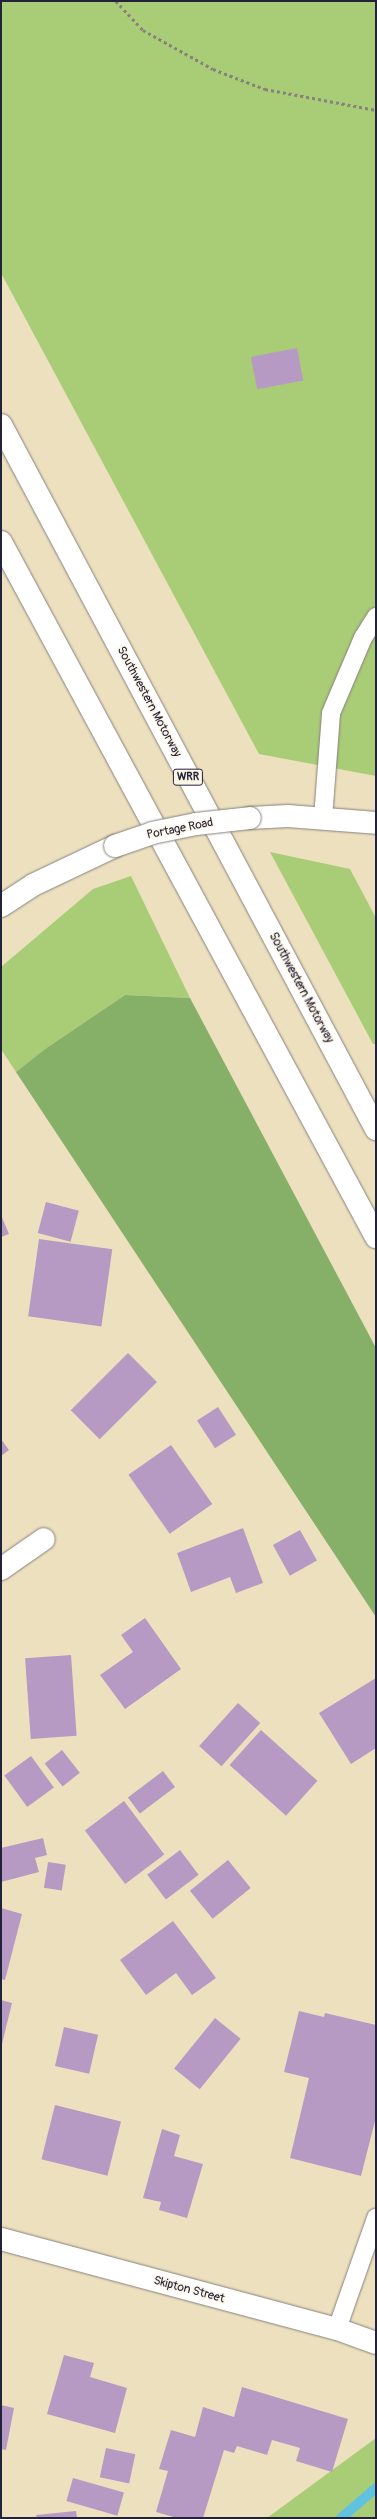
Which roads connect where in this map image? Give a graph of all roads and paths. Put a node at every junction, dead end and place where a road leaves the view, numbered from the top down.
1 (116, 1) edge
2 (376, 110) edge
3 (1, 424) edge
4 (1, 542) edge
5 (376, 618) edge
6 (323, 818) junction
7 (376, 823) edge
8 (1, 906) edge
9 (376, 1129) edge
10 (376, 1237) edge
11 (44, 1539) dead end
12 (1, 1569) edge
13 (376, 2218) edge
14 (1, 2239) edge
15 (337, 2329) junction
16 (376, 2343) edge

1 - 2 path
3 - 9 main road, Southwestern Motorway / WRR
4 - 10 main road
5 - 6 lane
6 - 7 main road, Portage Road
6 - 8 main road, Portage Road, bridge
11 - 12 main road
13 - 15 lane
14 - 15 main road, Skipton Street
15 - 16 main road, Skipton Street

